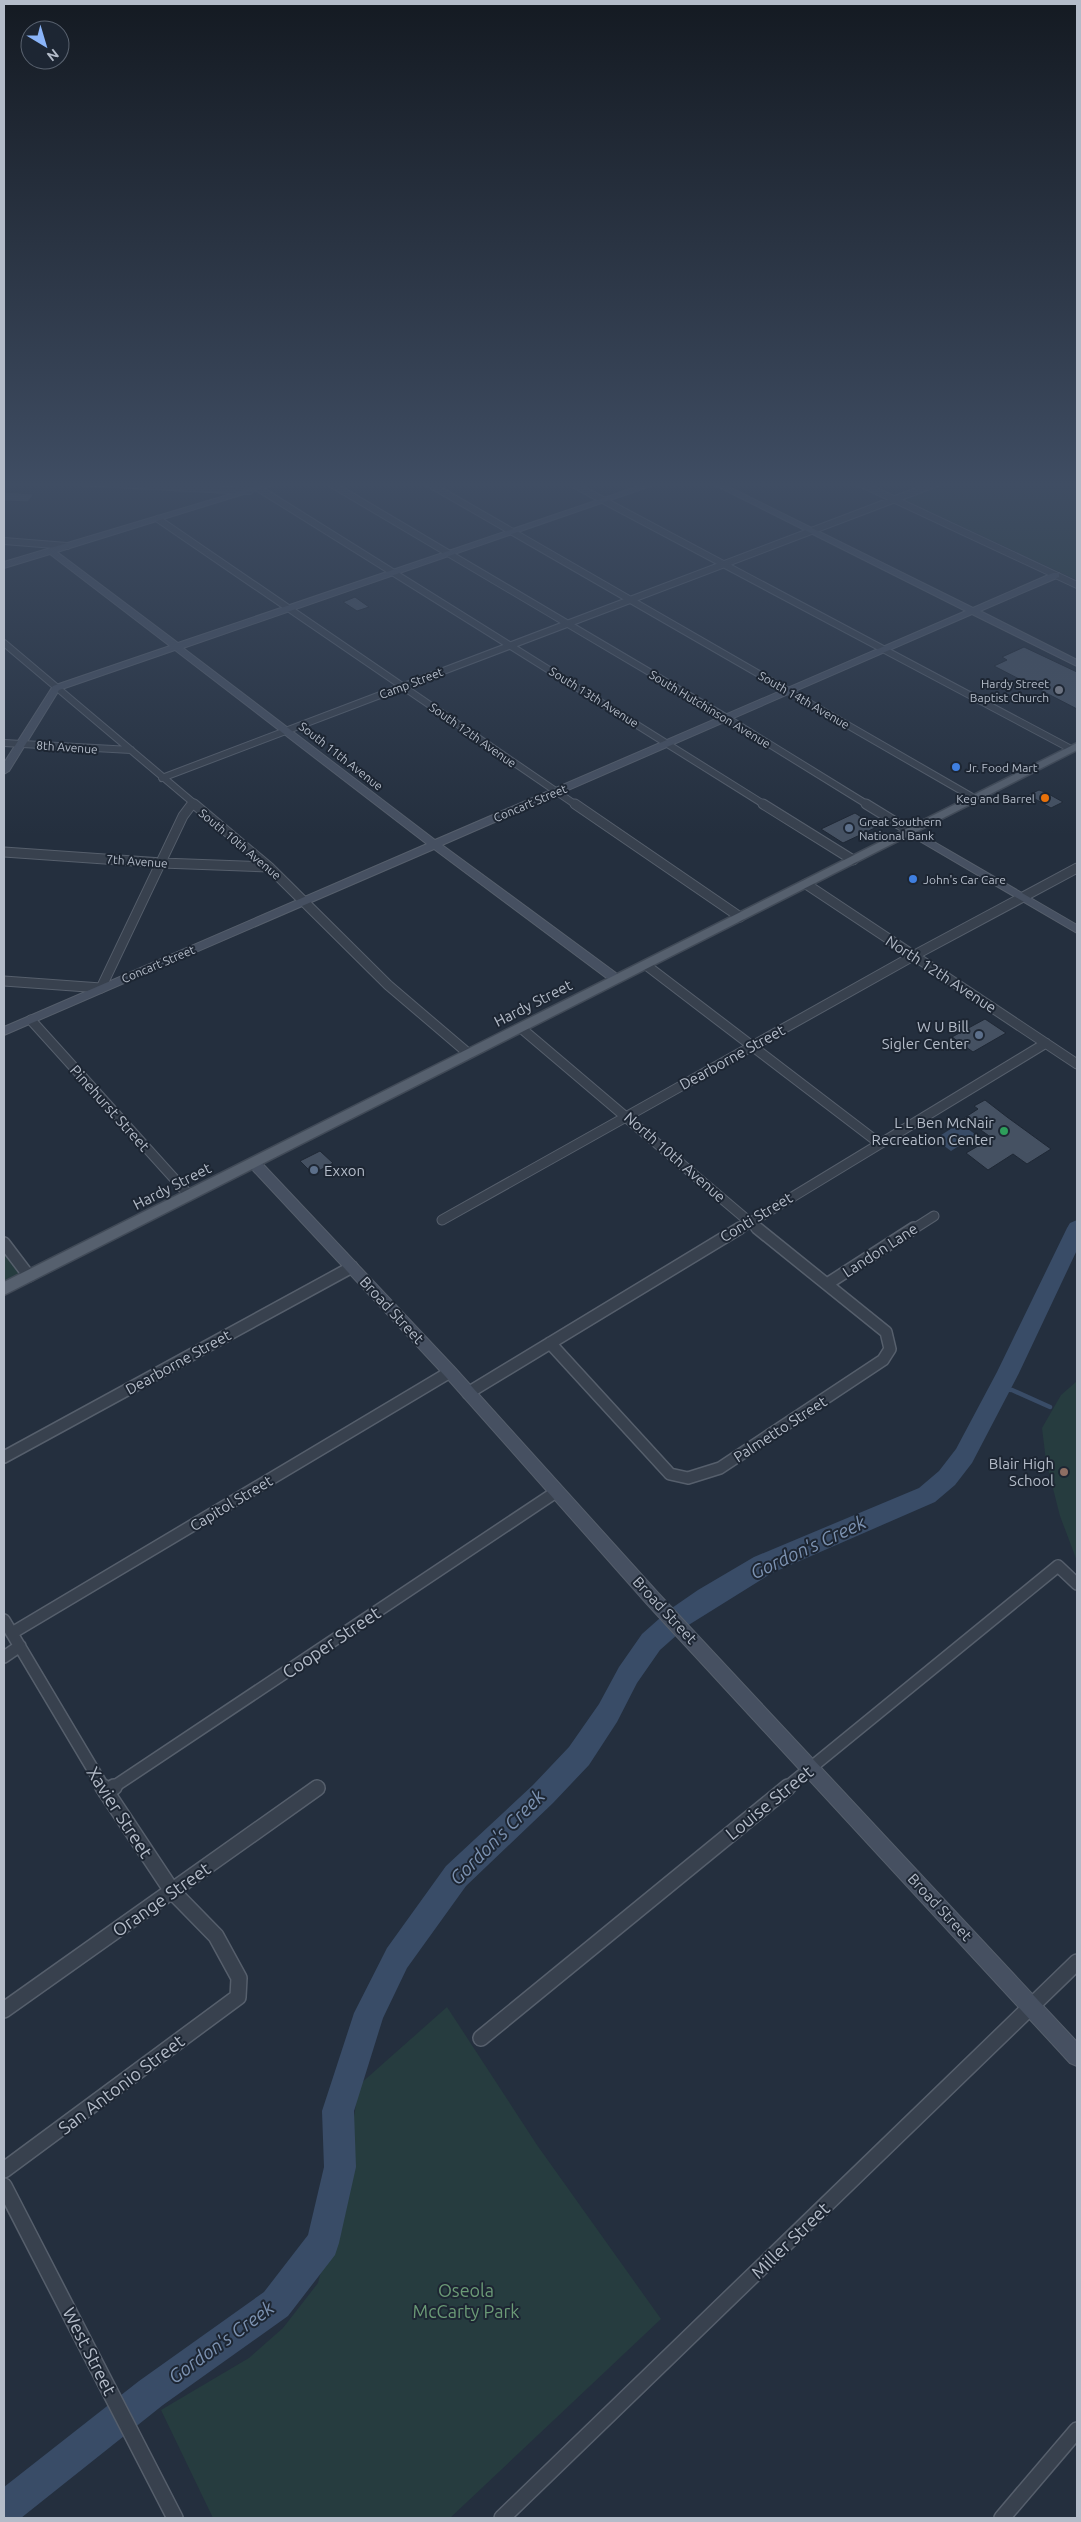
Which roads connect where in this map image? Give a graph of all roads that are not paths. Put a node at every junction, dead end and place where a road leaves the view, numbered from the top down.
1 (115, 600) edge
2 (276, 600) edge
3 (317, 600) edge
4 (437, 600) edge
5 (528, 600) edge
6 (629, 600) edge
7 (632, 600) edge
8 (791, 600) edge
9 (950, 600) edge
10 (998, 600) edge
11 (290, 609) junction
12 (972, 611) junction
13 (568, 623) junction
14 (4, 643) edge
15 (512, 645) junction
16 (178, 647) junction
17 (884, 650) junction
18 (1077, 663) edge
19 (403, 686) junction
20 (56, 688) junction
21 (789, 691) junction
22 (727, 718) junction
23 (287, 730) junction
24 (4, 743) edge
25 (668, 743) junction
26 (20, 744) junction
27 (1074, 748) edge
28 (131, 750) junction
29 (4, 771) edge
30 (162, 778) junction
31 (555, 792) junction
32 (974, 798) junction
33 (192, 804) junction
34 (910, 831) junction
35 (434, 844) junction
36 (4, 852) edge
37 (853, 860) junction
38 (162, 863) junction
39 (270, 867) junction
40 (1077, 868) edge
41 (806, 884) junction
42 (1023, 897) junction
43 (304, 901) junction
44 (740, 917) junction
45 (1077, 930) edge
46 (913, 956) junction
47 (646, 964) junction
48 (616, 979) junction
49 (4, 980) edge
50 (102, 988) junction
51 (31, 1020) junction
52 (521, 1028) junction
53 (4, 1032) edge
54 (1046, 1043) junction
55 (754, 1045) junction
56 (469, 1054) junction
57 (1077, 1064) edge
58 (626, 1115) junction
59 (879, 1143) junction
60 (254, 1163) junction
61 (189, 1196) junction
62 (934, 1216) dead end
63 (442, 1220) dead end
64 (749, 1222) junction
65 (4, 1243) edge
66 (352, 1267) junction
67 (29, 1276) junction
68 (827, 1284) junction
69 (4, 1289) edge
70 (550, 1343) junction
71 (890, 1349) joint
72 (450, 1372) junction
73 (468, 1393) junction
74 (4, 1457) edge
75 (556, 1492) junction
76 (1077, 1584) edge
77 (4, 1620) edge
78 (12, 1633) junction
79 (20, 1646) junction
80 (4, 1657) edge
81 (811, 1768) junction
82 (317, 1788) dead end
83 (106, 1792) junction
84 (172, 1891) junction
85 (1077, 1962) edge
86 (238, 1997) joint
87 (1032, 2006) junction
88 (4, 2010) edge
89 (481, 2038) dead end
90 (1077, 2056) edge
91 (4, 2170) edge
92 (4, 2186) edge
93 (1077, 2430) edge
94 (175, 2518) edge
95 (502, 2518) edge
96 (1002, 2518) edge

1 - 16 street, South 11th Avenue
2 - 11 street, South 12th Avenue
3 - 11 street
4 - 15 street, South 13th Avenue
5 - 13 street, South Hutchinson Avenue
6 - 13 street, Camp Street
7 - 21 street, South 14th Avenue
8 - 17 street
9 - 12 street
10 - 12 street, Concart Street
11 - 16 street
11 - 19 street, South 12th Avenue
12 - 17 street, Concart Street
12 - 18 street
13 - 15 street, Camp Street
13 - 22 street, South Hutchinson Avenue
14 - 20 street, South 10th Avenue
15 - 19 street, Camp Street
15 - 25 street, South 13th Avenue
16 - 20 street
16 - 23 street, South 11th Avenue
17 - 21 street, Concart Street
17 - 27 street
19 - 23 street, Camp Street
19 - 31 street, South 12th Avenue
20 - 26 street
20 - 28 street, South 10th Avenue
21 - 22 street, Concart Street
21 - 32 street, South 14th Avenue
22 - 25 street, Concart Street
22 - 34 street, South Hutchinson Avenue
23 - 30 street, Camp Street
23 - 35 street, South 11th Avenue
24 - 26 street, 8th Avenue
25 - 31 street, Concart Street
25 - 37 street, South 13th Avenue
26 - 28 street, 8th Avenue
26 - 29 street
27 - 32 main road, Hardy Street
28 - 30 street, South 10th Avenue
30 - 33 street, South 10th Avenue
31 - 35 street, Concart Street
31 - 44 street, South 12th Avenue
32 - 34 main road, Hardy Street
33 - 38 street
33 - 39 street, South 10th Avenue
34 - 37 main road, Hardy Street
34 - 42 main road
35 - 43 street, Concart Street
35 - 48 street, South 11th Avenue
36 - 38 street, 7th Avenue
37 - 41 main road, Hardy Street
38 - 39 street, 7th Avenue
38 - 50 street
39 - 43 street, South 10th Avenue
40 - 42 street, Dearborne Street
41 - 44 main road, Hardy Street
41 - 46 street, North 12th Avenue
42 - 45 main road
42 - 46 street, Dearborne Street
43 - 50 street, Concart Street
43 - 56 street, South 10th Avenue
44 - 47 main road, Hardy Street
46 - 54 street, North 12th Avenue
46 - 55 street, Dearborne Street
47 - 48 main road, Hardy Street
47 - 55 street
48 - 52 main road, Hardy Street
49 - 50 street
50 - 51 street, Concart Street
51 - 53 street, Concart Street
51 - 61 street, Pinehurst Street
52 - 56 main road, Hardy Street
52 - 58 street, North 10th Avenue
54 - 57 street, North 12th Avenue
54 - 59 street, Conti Street
55 - 58 street, Dearborne Street
55 - 59 street
56 - 60 main road, Hardy Street
58 - 63 street, Dearborne Street
58 - 64 street, North 10th Avenue
59 - 64 street, Conti Street
60 - 61 main road, Hardy Street
60 - 66 street, Broad Street
61 - 67 main road, Hardy Street
62 - 68 street, Landon Lane
64 - 68 street, North 10th Avenue
64 - 70 street, Conti Street
65 - 67 street
66 - 72 street, Broad Street
66 - 74 street, Dearborne Street
67 - 69 main road, Hardy Street
68 - 71 street, North 10th Avenue
70 - 71 street, Palmetto Street
70 - 73 street, Conti Street
72 - 73 street, Broad Street
72 - 78 street, Capitol Street
73 - 75 street, Broad Street
75 - 81 street, Broad Street
75 - 83 street, Cooper Street
76 - 81 street, Louise Street
77 - 78 street, Xavier Street
78 - 79 street, Xavier Street
79 - 80 street
79 - 83 street, Xavier Street
81 - 87 street, Broad Street
81 - 89 street, Louise Street
82 - 84 street, Orange Street
83 - 84 street, Xavier Street
84 - 86 street, Xavier Street
84 - 88 street, Orange Street
85 - 87 street, Miller Street
86 - 91 street, San Antonio Street
87 - 90 street, Broad Street
87 - 95 street, Miller Street
92 - 94 street, West Street
93 - 96 street

